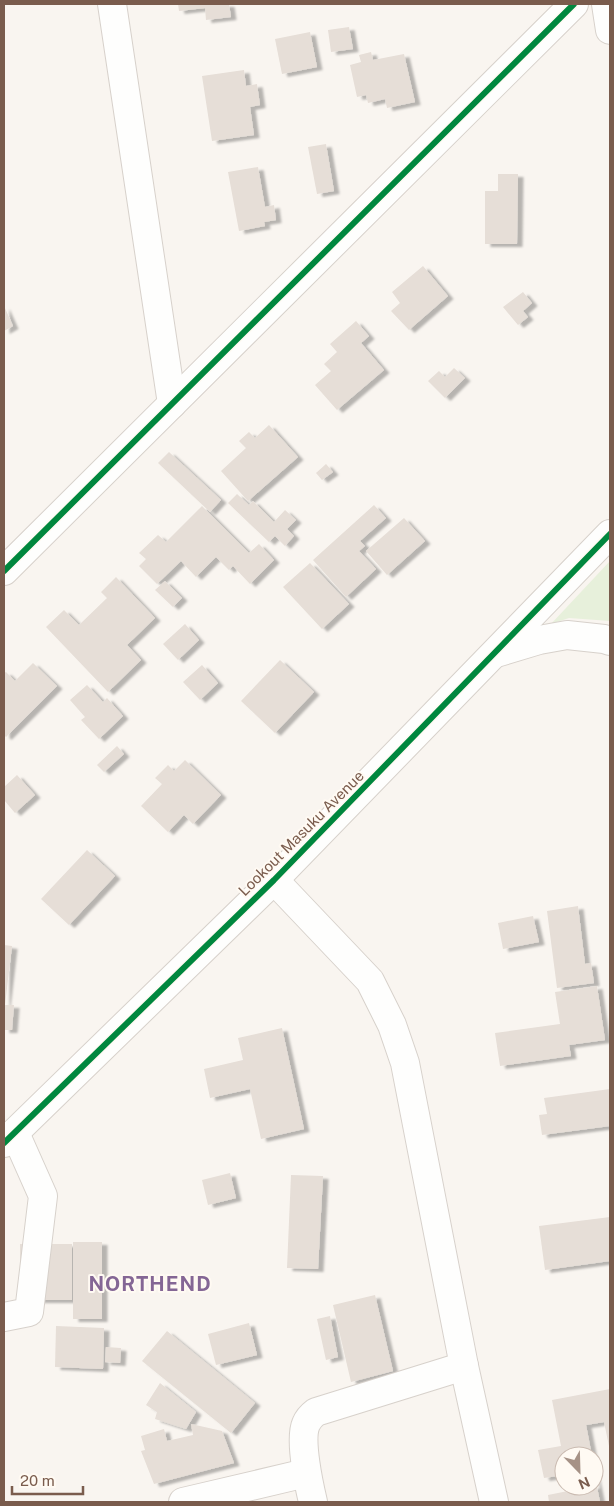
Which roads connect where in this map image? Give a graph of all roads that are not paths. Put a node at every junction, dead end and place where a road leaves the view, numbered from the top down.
1 (112, 4) edge
2 (574, 4) edge
3 (606, 4) edge
4 (610, 30) edge
5 (172, 404) junction
6 (610, 534) edge
7 (4, 571) edge
8 (610, 642) edge
9 (495, 653) junction
10 (274, 880) junction
11 (9, 1138) edge
12 (4, 1317) edge
13 (464, 1366) junction
14 (306, 1473) junction
15 (183, 1502) edge
16 (313, 1502) edge
17 (494, 1502) edge

1 - 5 street
2 - 5 street
3 - 4 street
5 - 7 street
6 - 9 street, Lookout Masuku Avenue
8 - 9 street
9 - 10 street, Lookout Masuku Avenue
10 - 11 street, Lookout Masuku Avenue
10 - 13 street
11 - 12 street
13 - 14 street
13 - 17 street
14 - 15 street
14 - 16 street

